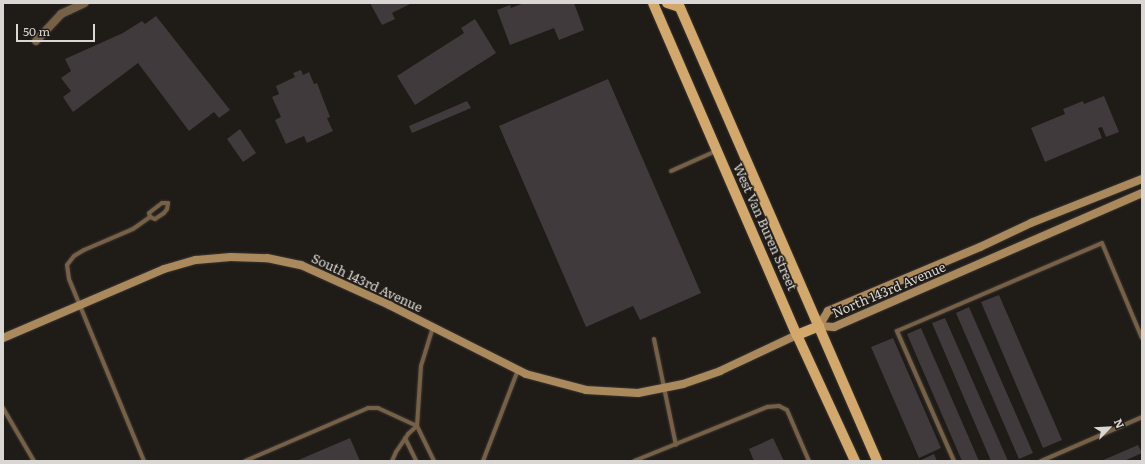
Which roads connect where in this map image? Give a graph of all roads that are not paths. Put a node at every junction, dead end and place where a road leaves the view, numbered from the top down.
1 (85, 3) edge
2 (653, 3) edge
3 (667, 3) edge
4 (680, 5) edge
5 (36, 41) dead end
6 (717, 151) junction
7 (670, 171) dead end
8 (1142, 179) edge
9 (1142, 193) edge
10 (150, 217) junction
11 (79, 305) junction
12 (819, 326) junction
13 (433, 327) junction
14 (798, 335) junction
15 (3, 338) edge
16 (1142, 338) edge
17 (654, 339) dead end
18 (519, 370) junction
19 (665, 388) junction
20 (3, 408) edge
21 (1142, 417) edge
22 (418, 426) junction
23 (406, 438) junction
24 (676, 445) junction
25 (34, 461) edge
26 (144, 461) edge
27 (245, 461) edge
28 (392, 461) edge
29 (416, 461) edge
30 (434, 461) edge
31 (483, 461) edge
32 (634, 461) edge
33 (809, 461) edge
34 (855, 461) edge
35 (878, 461) edge
36 (954, 461) edge
37 (1041, 461) edge

1 - 5 street
2 - 6 main road, West Van Buren Street
3 - 4 main road
4 - 12 main road, West Van Buren Street
6 - 7 lane
6 - 14 main road, West Van Buren Street
8 - 12 street, North 143rd Avenue
9 - 12 street, North 143rd Avenue
10 - 10 lane
10 - 11 lane
11 - 13 street, South 143rd Avenue
11 - 15 street, South 143rd Avenue
11 - 26 lane
12 - 14 main road
12 - 35 main road, West Van Buren Street
13 - 18 street, South 143rd Avenue
13 - 22 lane
14 - 19 street, South 143rd Avenue
14 - 34 main road, West Van Buren Street
16 - 36 lane
17 - 19 lane
18 - 19 street, South 143rd Avenue
18 - 31 lane
19 - 24 lane
20 - 25 lane
21 - 37 lane
22 - 23 lane
22 - 27 lane
22 - 30 lane
23 - 28 lane
23 - 29 lane
24 - 32 lane
24 - 33 lane

